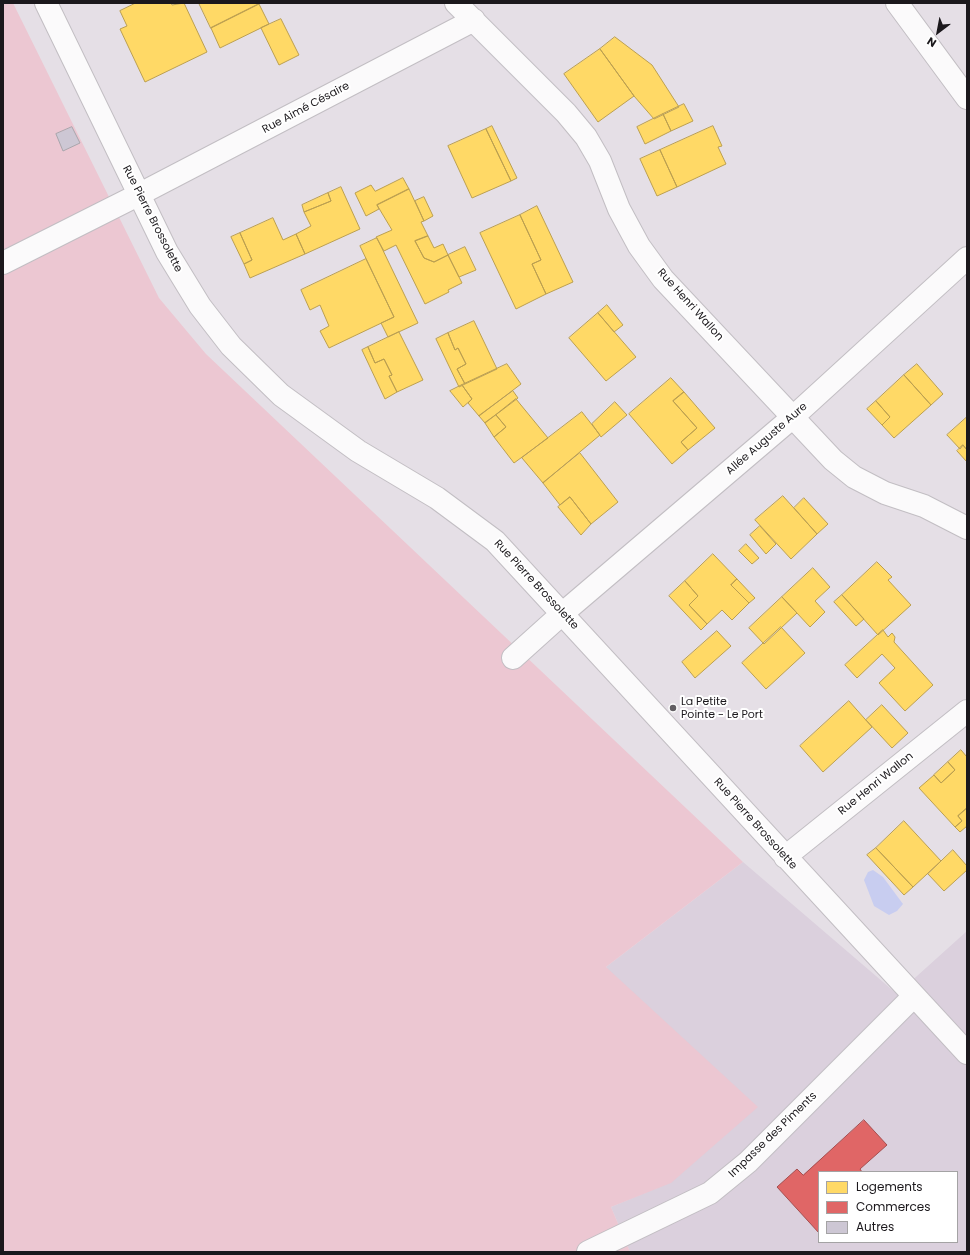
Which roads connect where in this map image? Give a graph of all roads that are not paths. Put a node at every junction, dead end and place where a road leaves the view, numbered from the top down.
1 (46, 3) edge
2 (456, 3) edge
3 (897, 3) edge
4 (474, 20) junction
5 (967, 98) edge
6 (138, 195) junction
7 (967, 258) edge
8 (3, 263) edge
9 (793, 417) junction
10 (967, 528) edge
11 (563, 613) junction
12 (514, 658) dead end
13 (967, 711) edge
14 (785, 857) junction
15 (914, 997) junction
16 (967, 1053) edge
17 (588, 1252) edge

1 - 6 street, Rue Pierre Brossolette
2 - 4 street, Rue Henri Wallon
3 - 5 street
4 - 6 street, Rue Aimé Césaire
4 - 9 street, Rue Henri Wallon
6 - 8 street, Rue Aimé Césaire
6 - 11 street, Rue Pierre Brossolette
7 - 9 street, Allée Auguste Aure
9 - 10 street, Rue Henri Wallon
9 - 11 street, Allée Auguste Aure
11 - 12 street, Allée Auguste Aure
11 - 14 street, Rue Pierre Brossolette
13 - 14 street, Rue Henri Wallon
14 - 15 street, Rue Pierre Brossolette
15 - 16 street, Rue Pierre Brossolette
15 - 17 street, Impasse des Piments

